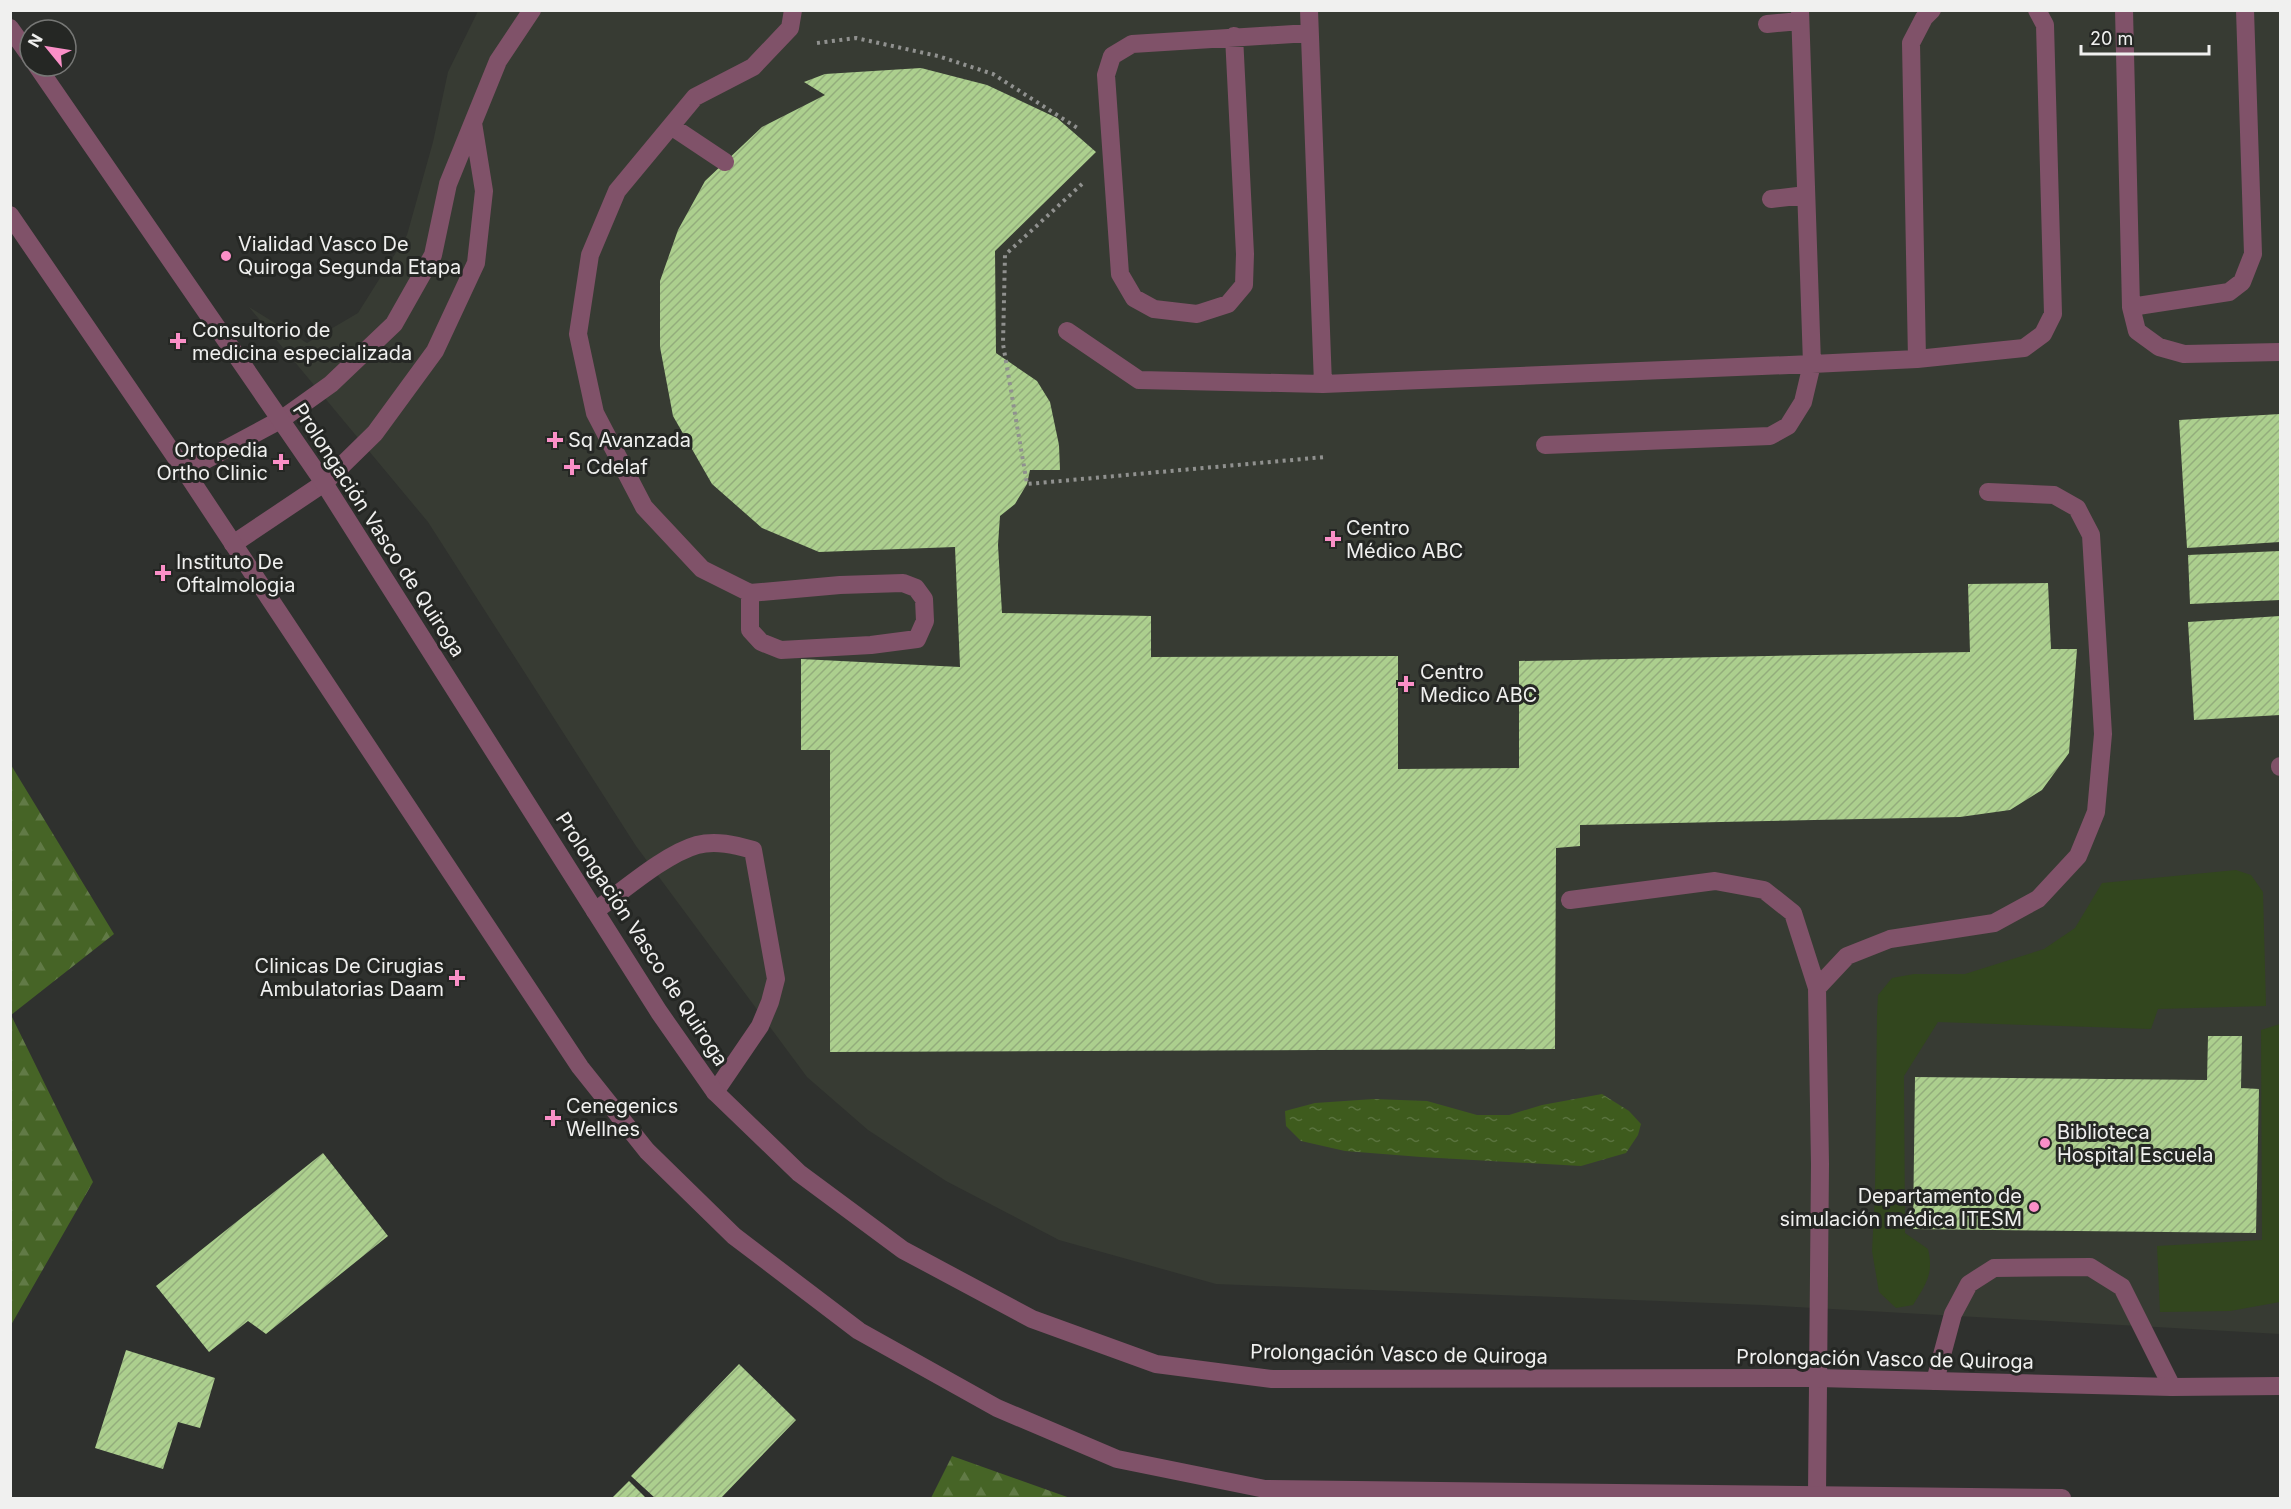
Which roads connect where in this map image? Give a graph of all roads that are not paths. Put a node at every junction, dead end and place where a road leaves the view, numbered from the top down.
1 (532, 10) edge
2 (1309, 10) edge
3 (1932, 10) edge
4 (2037, 10) edge
5 (2124, 10) edge
6 (2245, 10) edge
7 (1800, 16) edge
8 (792, 19) edge
9 (1767, 24) dead end
10 (1309, 33) junction
11 (1234, 36) junction
12 (45, 78) edge
13 (473, 123) junction
14 (671, 126) junction
15 (725, 162) dead end
16 (1806, 195) junction
17 (1771, 199) dead end
18 (10, 215) edge
19 (2130, 307) junction
20 (1067, 331) dead end
21 (2280, 352) edge
22 (1917, 359) junction
23 (1812, 364) junction
24 (1323, 384) junction
25 (282, 419) junction
26 (1545, 445) dead end
27 (185, 471) junction
28 (324, 483) junction
29 (1988, 492) dead end
30 (233, 544) junction
31 (750, 593) junction
32 (1570, 900) dead end
33 (595, 911) junction
34 (1817, 988) junction
35 (715, 1092) junction
36 (1818, 1378) junction
37 (1935, 1382) junction
38 (2280, 1386) edge
39 (2172, 1387) junction
40 (1817, 1495) junction
41 (2062, 1498) edge

1 - 13 street
2 - 10 street
3 - 22 street
4 - 22 street
5 - 19 street
6 - 19 street
7 - 9 street
7 - 16 street
8 - 14 street
10 - 11 street
10 - 24 street
11 - 11 street
12 - 25 street, Prolongación Vasco de Quiroga
13 - 25 street
13 - 28 street
14 - 15 street
14 - 31 street
16 - 17 street
16 - 23 street
18 - 27 street
19 - 21 street
20 - 24 street
22 - 23 street
23 - 24 street
23 - 26 street
25 - 27 street
25 - 28 street, Prolongación Vasco de Quiroga
27 - 30 street
28 - 30 street
28 - 33 street, Prolongación Vasco de Quiroga
29 - 34 street
30 - 40 street
31 - 31 street
32 - 34 street
33 - 35 street, Prolongación Vasco de Quiroga
33 - 35 street
34 - 36 street
35 - 36 street, Prolongación Vasco de Quiroga
36 - 37 street, Prolongación Vasco de Quiroga
36 - 40 street
37 - 39 street, Prolongación Vasco de Quiroga
37 - 39 street
38 - 39 street, Prolongación Vasco de Quiroga
40 - 41 street

